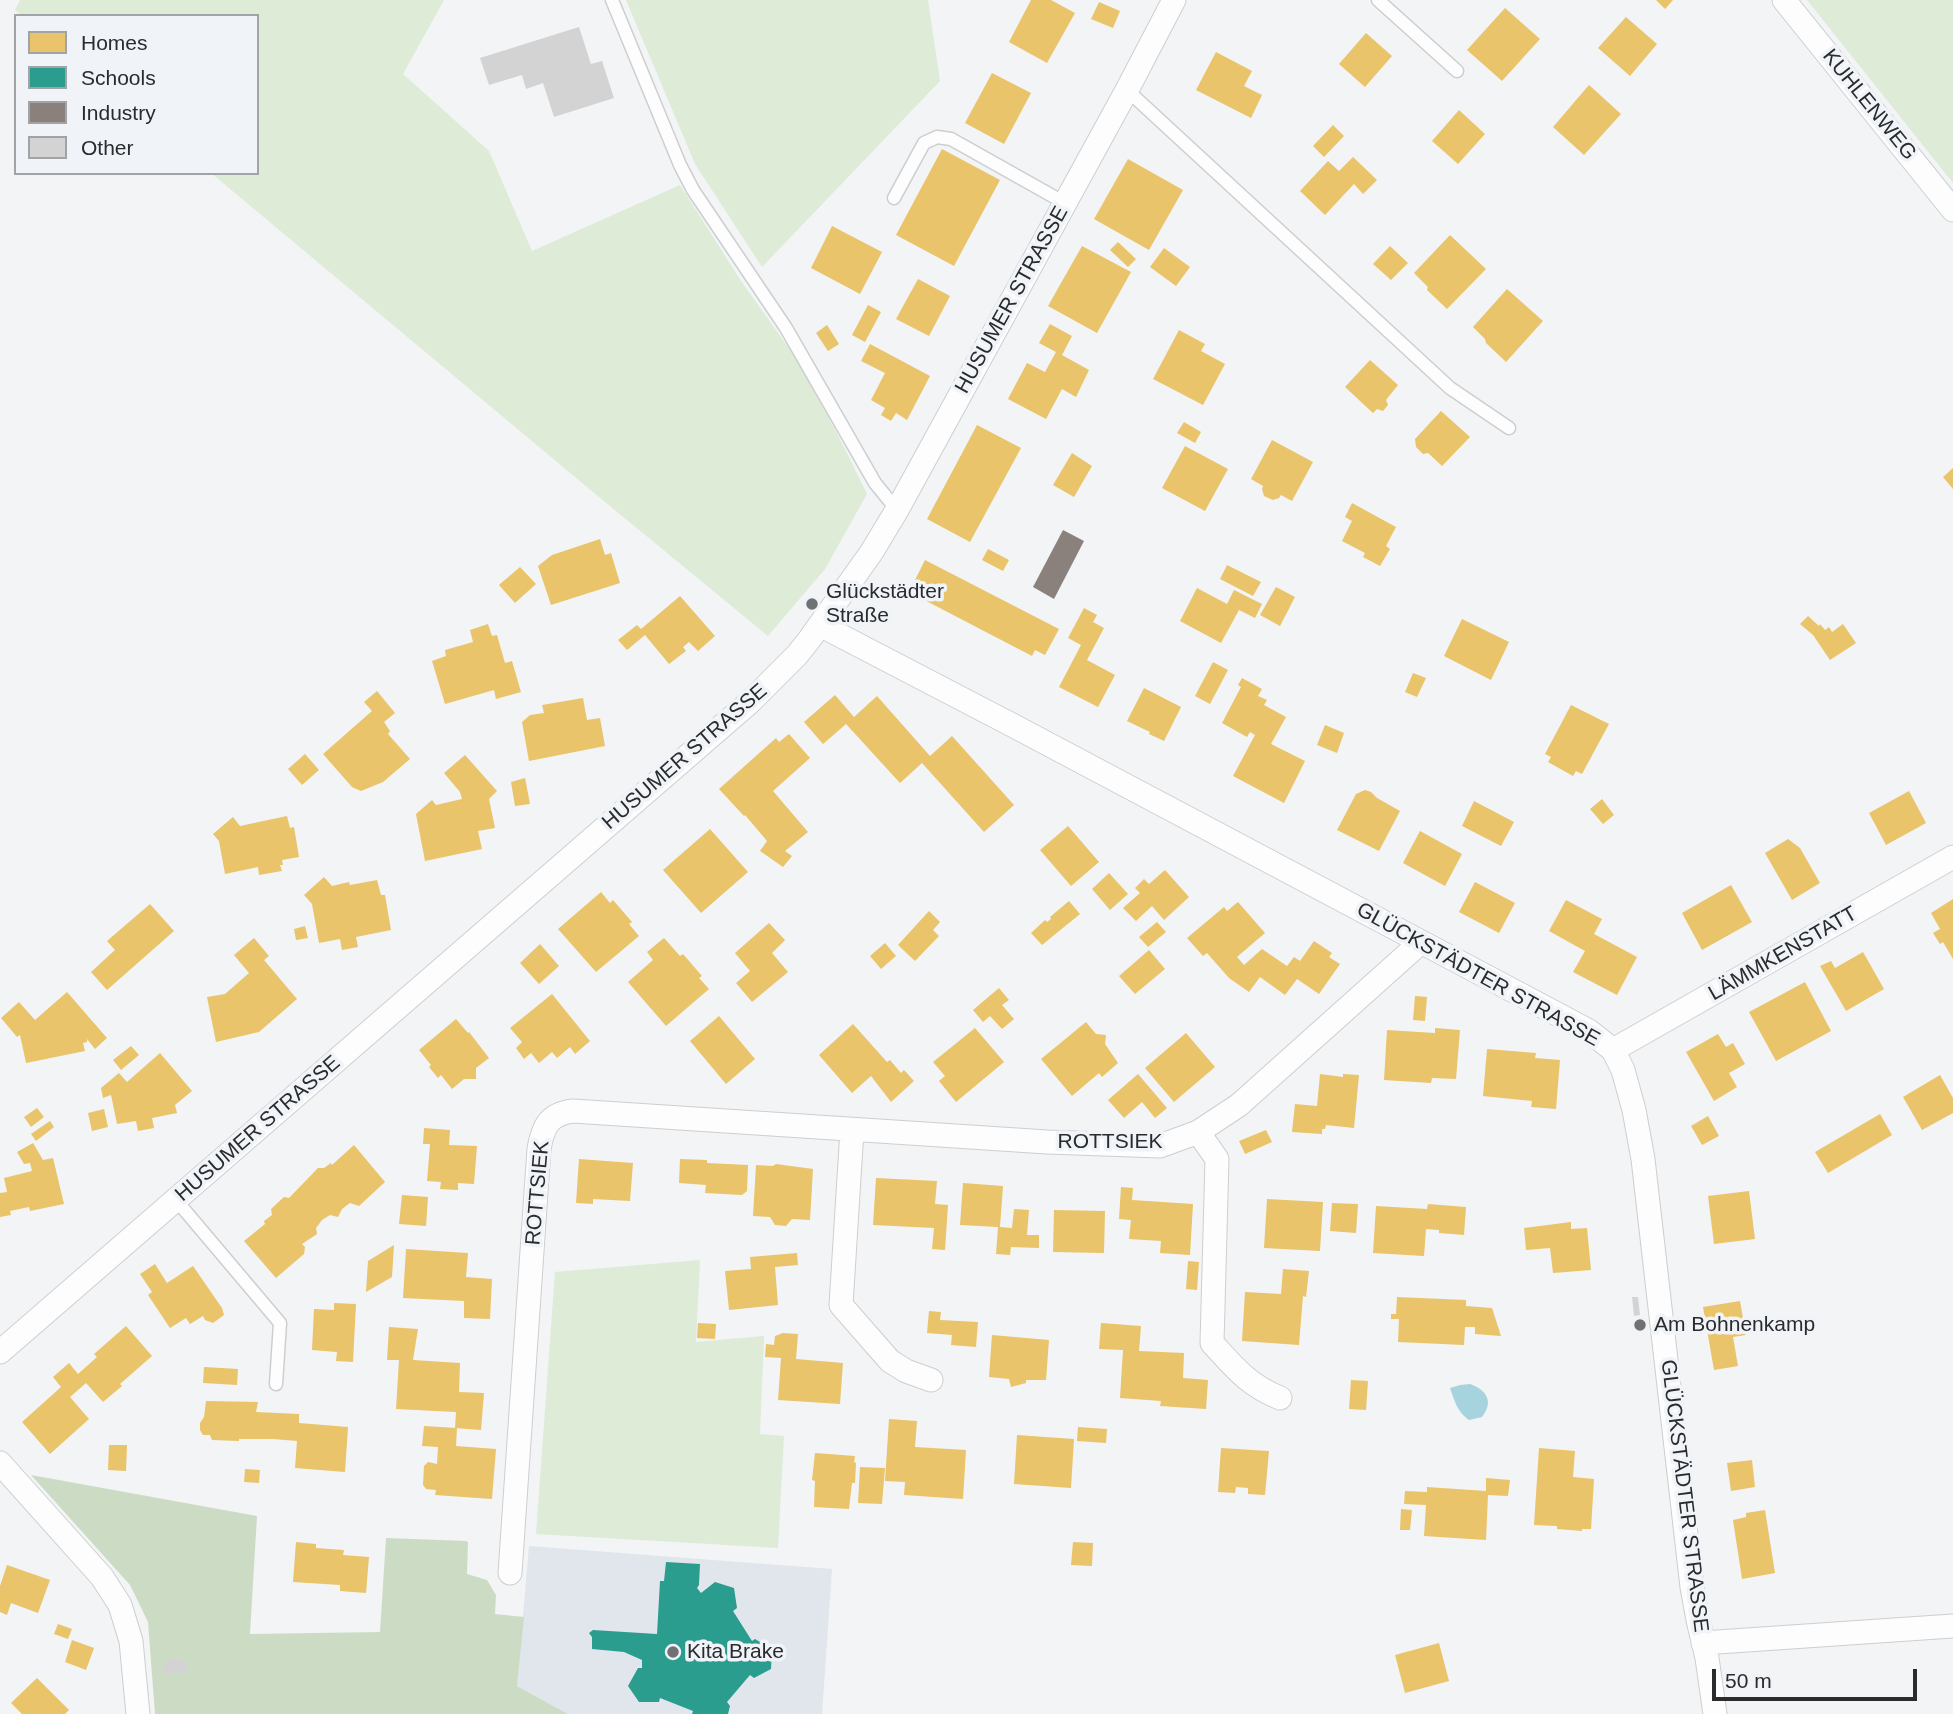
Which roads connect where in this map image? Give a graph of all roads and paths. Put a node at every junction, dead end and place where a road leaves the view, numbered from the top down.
1 (612, 0) edge
2 (1174, 0) edge
3 (1378, 0) edge
4 (1784, 0) edge
5 (1457, 71) dead end
6 (1127, 90) junction
7 (894, 198) dead end
8 (1065, 202) junction
9 (1953, 210) edge
10 (1509, 428) dead end
11 (897, 510) junction
12 (820, 625) junction
13 (1953, 857) edge
14 (1420, 943) junction
15 (1613, 1050) junction
16 (852, 1130) junction
17 (1198, 1132) junction
18 (176, 1200) junction
19 (0, 1352) edge
20 (931, 1380) dead end
21 (276, 1384) dead end
22 (1280, 1398) dead end
23 (0, 1463) edge
24 (510, 1573) dead end
25 (1953, 1626) edge
26 (1703, 1643) junction
27 (138, 1714) edge
28 (1715, 1714) edge

1 - 11 lane
2 - 6 street, HUSUMER STRASSE
3 - 5 lane
4 - 9 street, KUHLENWEG
6 - 8 street, HUSUMER STRASSE
6 - 10 lane
7 - 8 lane
8 - 11 street, HUSUMER STRASSE
11 - 12 street, HUSUMER STRASSE
12 - 14 street, GLÜCKSTÄDTER STRASSE
12 - 18 street, HUSUMER STRASSE
13 - 15 street, LÄMMKENSTATT
14 - 15 street, GLÜCKSTÄDTER STRASSE
14 - 17 street, ROTTSIEK
15 - 26 street, GLÜCKSTÄDTER STRASSE
16 - 17 street, ROTTSIEK
16 - 20 street
16 - 24 street, ROTTSIEK
17 - 22 street
18 - 19 street, HUSUMER STRASSE
18 - 21 lane
23 - 27 street
25 - 26 street
26 - 28 street, GLÜCKSTÄDTER STRASSE

